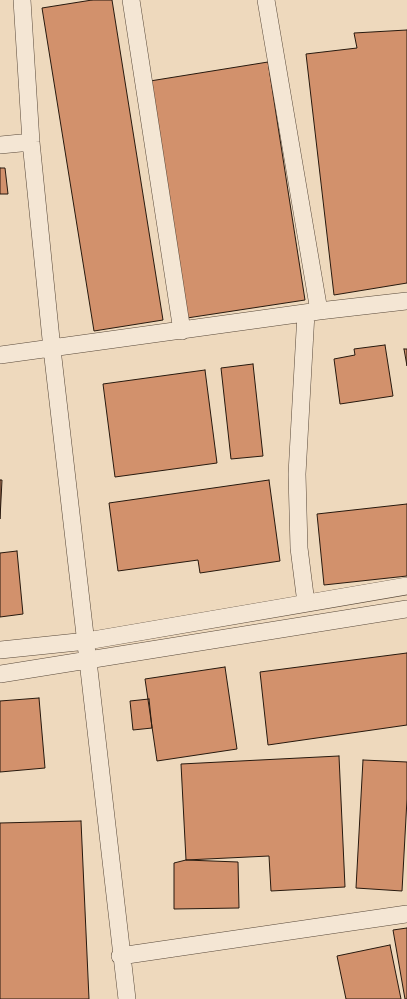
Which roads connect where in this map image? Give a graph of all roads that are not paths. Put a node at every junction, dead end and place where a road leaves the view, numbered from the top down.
1 (22, 0) edge
2 (131, 0) edge
3 (266, 0) edge
4 (31, 142) junction
5 (0, 146) edge
6 (407, 301) edge
7 (313, 312) junction
8 (182, 331) junction
9 (52, 349) junction
10 (0, 355) edge
11 (407, 586) edge
12 (306, 603) junction
13 (407, 609) edge
14 (87, 642) junction
15 (0, 650) edge
16 (87, 660) junction
17 (0, 674) edge
18 (407, 914) edge
19 (120, 956) junction
20 (126, 999) edge

1 - 4 street
2 - 8 street
3 - 7 street
4 - 5 street
4 - 9 street
6 - 7 street
7 - 8 street
7 - 12 street
8 - 9 street
9 - 10 street
9 - 14 street
11 - 12 street
12 - 14 street
13 - 16 street
14 - 15 street
14 - 16 street
16 - 17 street
16 - 19 street
18 - 19 street
19 - 20 street

